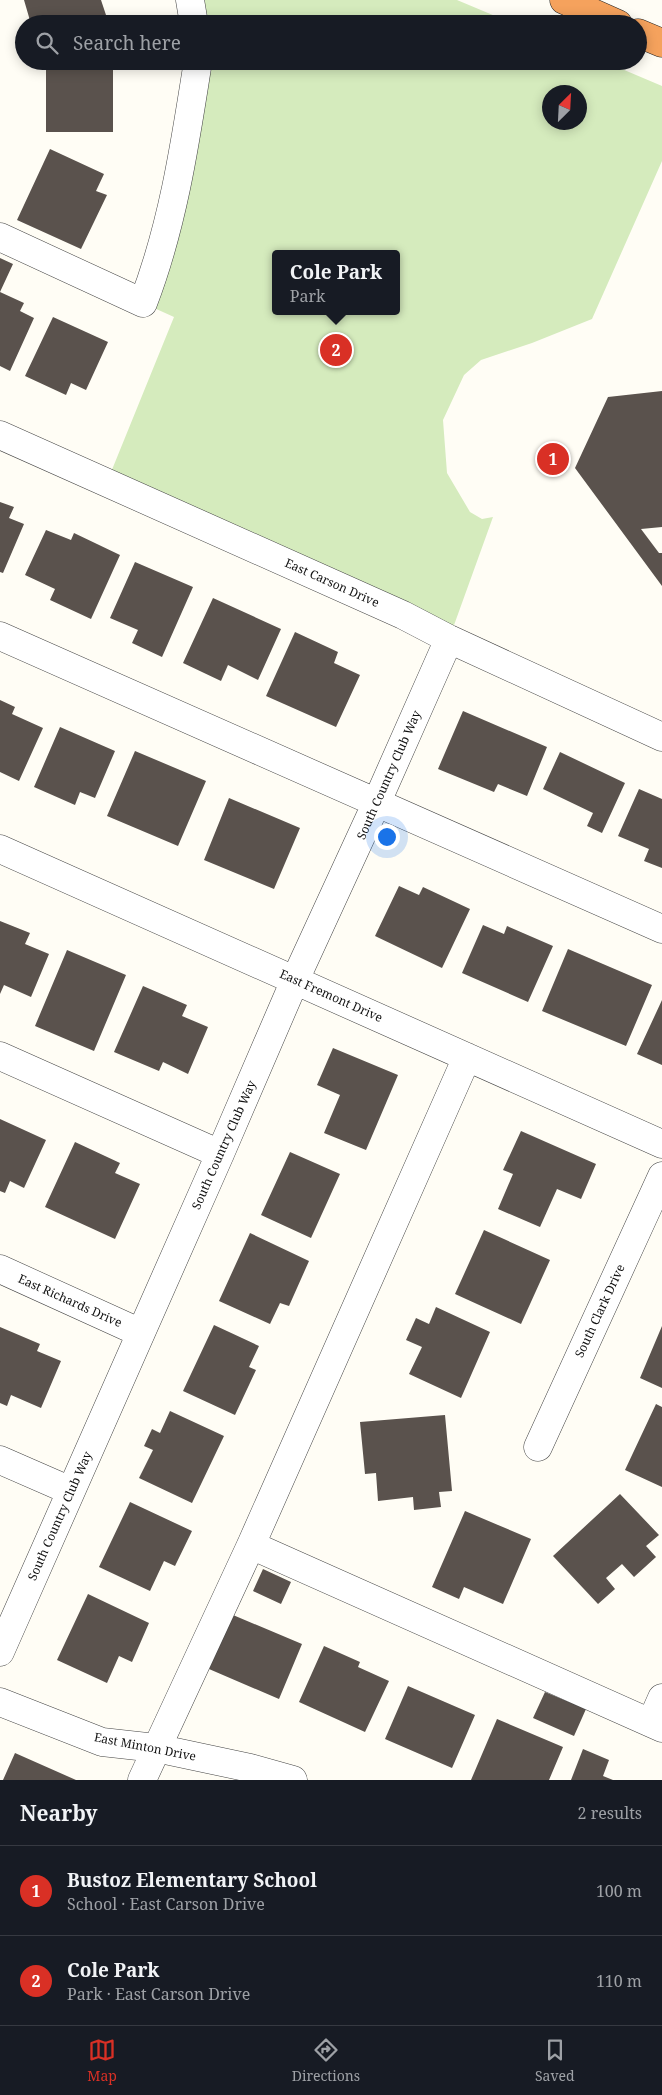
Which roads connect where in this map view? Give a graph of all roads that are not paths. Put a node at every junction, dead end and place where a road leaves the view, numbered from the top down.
1 (190, 0) edge
2 (564, 0) edge
3 (192, 15) edge
4 (598, 15) edge
5 (647, 37) edge
6 (662, 44) edge
7 (197, 70) edge
8 (0, 237) edge
9 (0, 435) edge
10 (0, 636) edge
11 (449, 639) junction
12 (662, 736) edge
13 (376, 804) junction
14 (0, 849) edge
15 (662, 929) edge
16 (295, 980) junction
17 (0, 1056) edge
18 (467, 1057) junction
19 (662, 1144) edge
20 (220, 1154) junction
21 (662, 1176) edge
22 (0, 1269) edge
23 (141, 1332) junction
24 (538, 1447) dead end
25 (0, 1460) edge
26 (71, 1491) junction
27 (251, 1545) junction
28 (0, 1652) edge
29 (662, 1698) edge
30 (0, 1702) edge
31 (656, 1725) edge
32 (156, 1748) junction
33 (142, 1780) edge
34 (293, 1780) edge

1 - 3 street
2 - 4 highway
5 - 6 highway
7 - 8 street
9 - 11 street, East Carson Drive
10 - 13 street
11 - 12 street, East Carson Drive
11 - 13 street, South Country Club Way
13 - 15 street
13 - 16 street, South Country Club Way
14 - 16 street, East Fremont Drive
16 - 18 street, East Fremont Drive
16 - 20 street, South Country Club Way
17 - 20 street
18 - 19 street, East Fremont Drive
18 - 27 street
20 - 23 street, South Country Club Way
21 - 24 street, South Clark Drive
22 - 23 street, East Richards Drive
23 - 26 street, South Country Club Way
25 - 26 street
26 - 28 street, South Country Club Way
27 - 31 street
27 - 32 street
29 - 31 street
30 - 32 street, East Minton Drive
32 - 33 street
32 - 34 street, East Minton Drive

